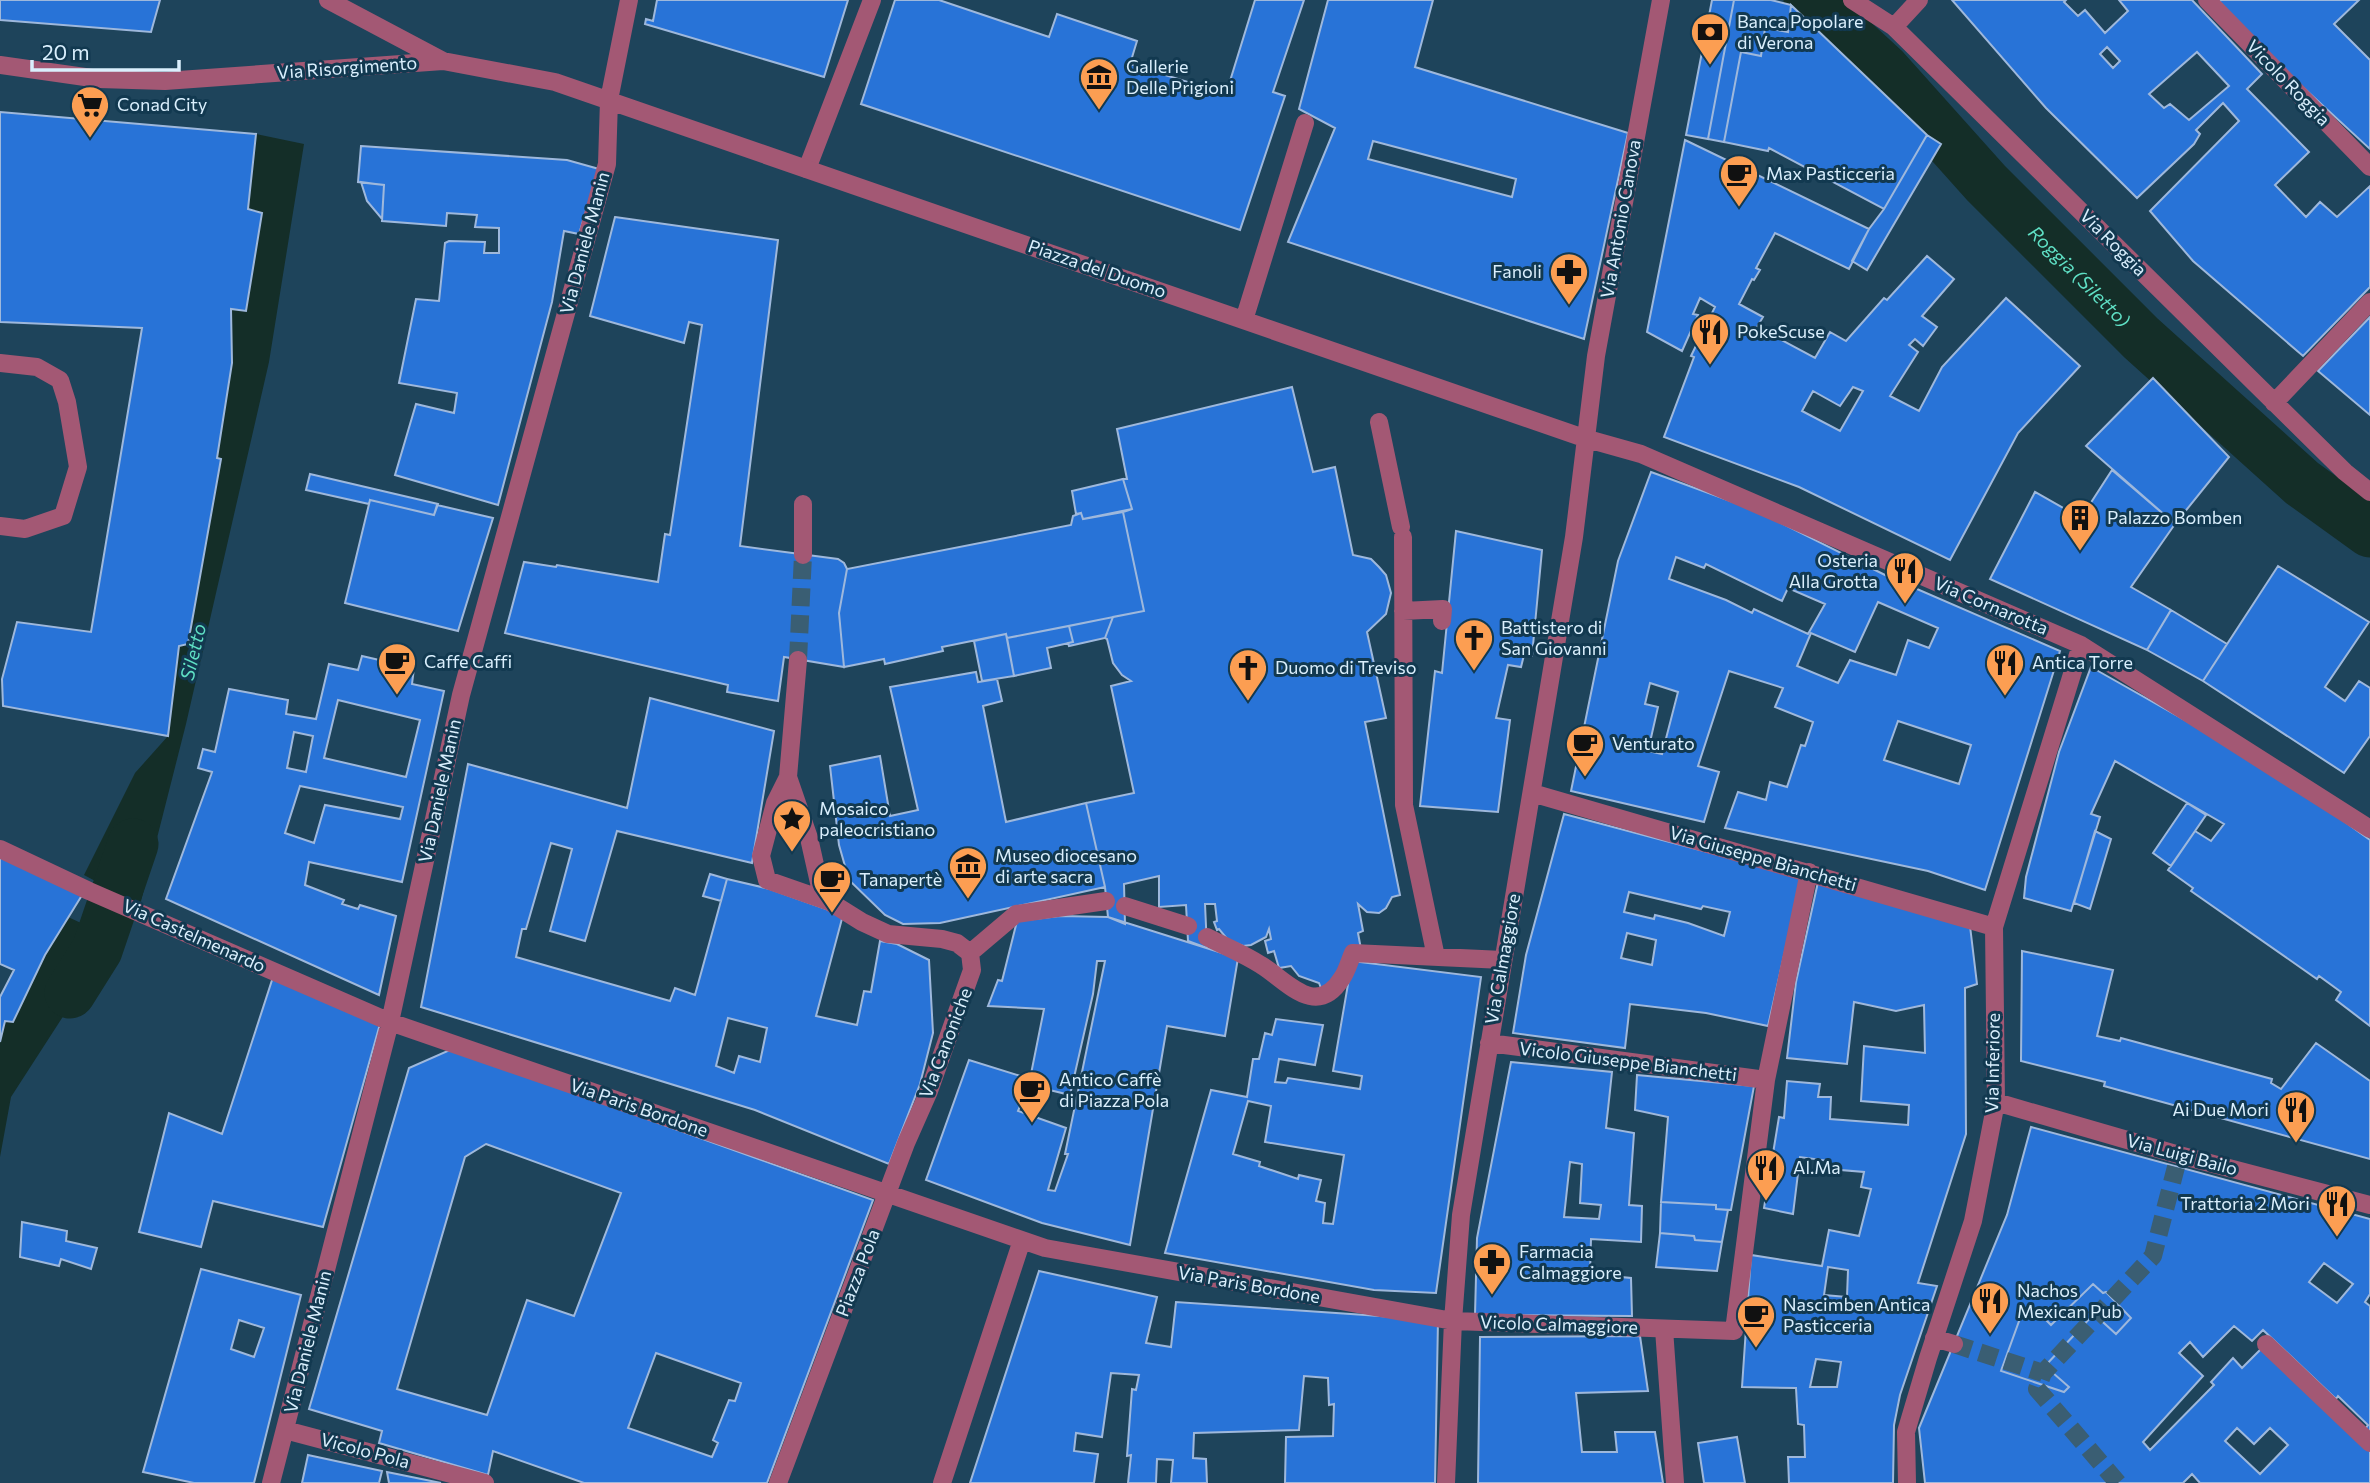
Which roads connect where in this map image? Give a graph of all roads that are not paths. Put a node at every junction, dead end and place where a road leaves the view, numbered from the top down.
1 (629, 0) edge
2 (872, 0) edge
3 (1661, 0) edge
4 (1852, 0) edge
5 (1919, 0) edge
6 (2207, 0) edge
7 (331, 1) edge
8 (1894, 27) junction
9 (443, 61) junction
10 (0, 65) edge
11 (609, 100) junction
12 (1305, 123) dead end
13 (2370, 167) edge
14 (807, 169) junction
15 (2370, 302) edge
16 (1244, 320) junction
17 (0, 363) edge
18 (2274, 403) junction
19 (1379, 422) dead end
20 (1584, 438) junction
21 (2370, 492) edge
22 (803, 504) dead end
23 (0, 526) edge
24 (803, 555) tunnel mouth
25 (1403, 611) junction
26 (1443, 621) dead end
27 (2081, 645) junction
28 (798, 660) tunnel mouth
29 (788, 777) junction
30 (1532, 793) junction
31 (2370, 829) edge
32 (0, 849) edge
33 (1809, 872) junction
34 (1106, 901) dead end
35 (830, 902) junction
36 (1125, 906) dead end
37 (1188, 926) dead end
38 (1994, 927) junction
39 (1207, 937) dead end
40 (970, 954) junction
41 (1436, 957) junction
42 (1503, 960) junction
43 (390, 1022) junction
44 (1489, 1043) junction
45 (1766, 1080) junction
46 (1996, 1102) junction
47 (888, 1194) junction
48 (2370, 1205) edge
49 (1022, 1240) junction
50 (1453, 1321) junction
51 (1664, 1329) junction
52 (1934, 1338) junction
53 (1954, 1344) tunnel mouth
54 (2266, 1344) dead end
55 (285, 1430) junction
56 (2370, 1443) edge
57 (271, 1483) edge
58 (485, 1483) edge
59 (778, 1483) edge
60 (942, 1483) edge
61 (1446, 1483) edge
62 (1675, 1483) edge
63 (1907, 1483) edge

1 - 11 street, Via Daniele Manin
2 - 14 street
3 - 20 street, Via Antonio Canova
4 - 8 street, Via Roggia
5 - 8 street
6 - 13 street, Vicolo Roggia
7 - 9 street
8 - 18 street, Via Roggia
9 - 10 street, Via Risorgimento
9 - 11 street, Piazza del Duomo
11 - 14 street, Piazza del Duomo
11 - 43 street, Via Daniele Manin
12 - 16 street
14 - 16 street, Piazza del Duomo
15 - 18 street
16 - 20 street, Piazza del Duomo
17 - 23 street
18 - 21 street, Via Roggia
19 - 25 street
20 - 27 street, Via Cornarotta
20 - 30 street, Via Calmaggiore
22 - 24 street
25 - 26 street
25 - 41 street
27 - 31 street, Via Cornarotta
27 - 38 street, Via Inferiore
28 - 29 street
29 - 35 street
29 - 35 street
30 - 33 street, Via Giuseppe Bianchetti
30 - 42 street, Via Calmaggiore
32 - 43 street, Via Castelmenardo
33 - 38 street, Via Giuseppe Bianchetti
33 - 45 street
34 - 40 street
35 - 40 street
36 - 37 street
38 - 46 street, Via Inferiore
39 - 41 street
40 - 47 street, Via Canoniche
41 - 42 street
42 - 44 street, Via Calmaggiore
43 - 47 street, Via Paris Bordone
43 - 55 street, Via Daniele Manin
44 - 45 street, Vicolo Giuseppe Bianchetti
44 - 50 street, Via Calmaggiore
45 - 51 street, Vicolo Calmaggiore
46 - 48 street, Via Luigi Bailo
46 - 52 street, Via Inferiore
47 - 49 street
47 - 59 street, Piazza Pola
49 - 50 street, Via Paris Bordone
49 - 60 street
50 - 51 street, Vicolo Calmaggiore
50 - 61 street, Via Calmaggiore
51 - 62 street
52 - 53 street
52 - 63 street, Via Inferiore
54 - 56 street
55 - 57 street, Via Daniele Manin
55 - 58 street, Vicolo Pola

